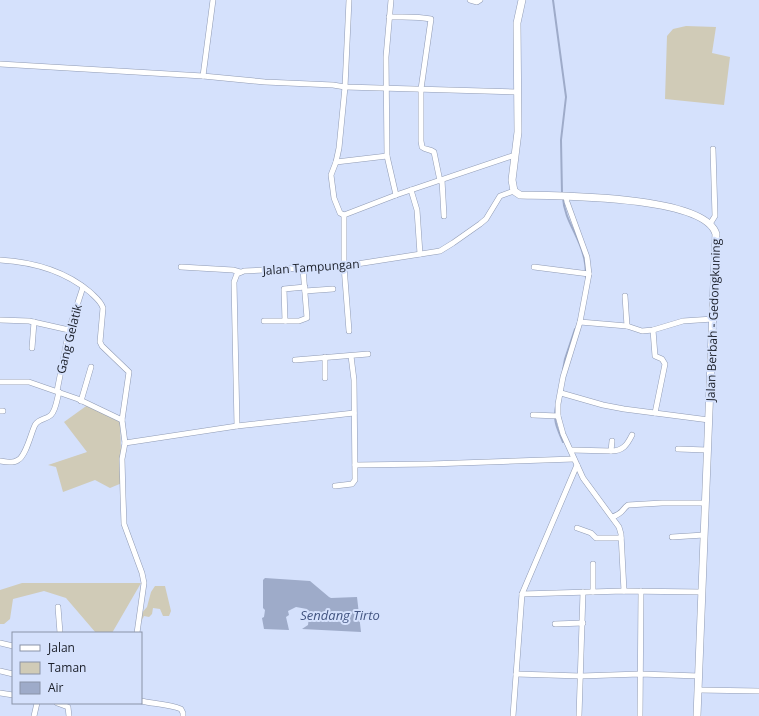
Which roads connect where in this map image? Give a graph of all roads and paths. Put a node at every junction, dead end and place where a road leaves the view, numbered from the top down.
1 (214, 0) edge
2 (349, 0) edge
3 (391, 0) edge
4 (470, 0) edge
5 (480, 0) edge
6 (522, 0) edge
7 (389, 17) junction
8 (0, 64) edge
9 (203, 76) junction
10 (345, 86) junction
11 (385, 88) junction
12 (421, 89) junction
13 (517, 92) junction
14 (713, 149) dead end
15 (515, 155) junction
16 (387, 156) junction
17 (336, 162) junction
18 (441, 181) junction
19 (411, 190) junction
20 (514, 191) junction
21 (396, 195) junction
22 (563, 196) junction
23 (344, 215) junction
24 (444, 216) dead end
25 (710, 224) junction
26 (420, 254) junction
27 (0, 260) edge
28 (344, 266) junction
29 (181, 267) dead end
30 (534, 267) dead end
31 (303, 269) junction
32 (240, 272) junction
33 (586, 273) junction
34 (83, 287) junction
35 (305, 289) junction
36 (333, 289) dead end
37 (625, 296) dead end
38 (713, 319) junction
39 (0, 320) edge
40 (264, 321) dead end
41 (285, 321) junction
42 (34, 322) junction
43 (580, 322) junction
44 (627, 326) junction
45 (69, 330) junction
46 (653, 330) junction
47 (349, 331) dead end
48 (32, 348) dead end
49 (368, 354) dead end
50 (351, 356) junction
51 (325, 357) junction
52 (295, 360) dead end
53 (91, 366) dead end
54 (325, 378) dead end
55 (0, 382) edge
56 (58, 392) junction
57 (560, 393) junction
58 (81, 401) junction
59 (354, 413) junction
60 (655, 413) junction
61 (533, 415) dead end
62 (555, 416) junction
63 (122, 420) junction
64 (709, 420) junction
65 (237, 426) junction
66 (632, 435) dead end
67 (612, 441) dead end
68 (125, 443) junction
69 (678, 449) dead end
70 (570, 450) junction
71 (707, 450) junction
72 (611, 451) junction
73 (574, 459) junction
74 (0, 461) edge
75 (355, 465) junction
76 (577, 465) junction
77 (335, 486) dead end
78 (705, 503) junction
79 (612, 518) junction
80 (577, 528) dead end
81 (704, 535) junction
82 (621, 538) junction
83 (672, 538) dead end
84 (593, 564) dead end
85 (624, 591) junction
86 (641, 591) junction
87 (583, 592) junction
88 (593, 592) junction
89 (702, 592) junction
90 (522, 594) junction
91 (58, 607) dead end
92 (583, 623) junction
93 (555, 624) dead end
94 (60, 632) edge
95 (137, 632) edge
96 (0, 643) edge
97 (12, 646) edge
98 (0, 671) edge
99 (12, 674) edge
100 (516, 674) junction
101 (640, 674) junction
102 (581, 676) junction
103 (699, 676) junction
104 (698, 690) junction
105 (759, 691) edge
106 (0, 693) edge
107 (12, 695) edge
108 (142, 701) edge
109 (37, 704) edge
110 (60, 704) edge
111 (34, 716) edge
112 (69, 716) edge
113 (183, 716) edge
114 (513, 716) edge
115 (579, 716) edge
116 (640, 716) edge
117 (697, 716) edge

1 - 9 street
2 - 10 street
3 - 7 street
4 - 5 street
6 - 13 main road
7 - 11 street
7 - 12 street
8 - 9 street
9 - 10 street
10 - 11 street
10 - 17 street
11 - 12 street
11 - 16 street
12 - 13 street
12 - 18 street
13 - 15 main road
14 - 25 street
15 - 18 street
15 - 20 main road
16 - 17 street
16 - 21 street
17 - 23 street
18 - 19 street
18 - 24 street
19 - 21 street
19 - 26 street
20 - 22 main road, Jalan Berbah - Gedongkuning
20 - 26 street, Jalan Tampungan
21 - 23 street
22 - 25 main road, Jalan Berbah - Gedongkuning
22 - 33 street
23 - 28 street
25 - 38 main road, Jalan Berbah - Gedongkuning
26 - 28 street, Jalan Tampungan
27 - 34 street
28 - 31 street, Jalan Tampungan
28 - 47 street
29 - 32 street, Jalan Tampungan
30 - 33 street
31 - 32 street, Jalan Tampungan
31 - 35 street
32 - 65 street
33 - 43 street
34 - 45 street, Gang Gelatik
34 - 63 street
35 - 36 street
35 - 41 street
35 - 41 street
37 - 44 street
38 - 46 street
38 - 64 main road, Jalan Berbah - Gedongkuning
39 - 42 street
40 - 41 street
42 - 45 street
42 - 48 street
43 - 44 street
43 - 57 street
44 - 46 street
45 - 56 street, Gang Gelatik
46 - 60 street
49 - 50 street
50 - 51 street
50 - 59 street
51 - 52 street
51 - 54 street
53 - 58 street
55 - 56 street
56 - 58 street
56 - 74 street, Gang Gelatik
57 - 60 street
57 - 62 street
58 - 63 street
59 - 65 street
59 - 75 street
60 - 64 street
61 - 62 street
62 - 70 street
63 - 68 street
64 - 71 main road, Jalan Berbah - Gedongkuning
65 - 68 street
66 - 72 street
67 - 72 street
68 - 95 street
69 - 71 street
70 - 72 street
70 - 73 street
71 - 78 main road, Jalan Berbah - Gedongkuning
73 - 75 street
73 - 76 street
75 - 77 street
76 - 79 street
76 - 90 street
78 - 79 street
78 - 81 main road, Jalan Berbah - Gedongkuning
79 - 82 street
80 - 82 street
81 - 83 street
81 - 89 main road, Jalan Berbah - Gedongkuning
82 - 85 street
84 - 88 street
85 - 86 street
85 - 88 street
86 - 89 street
86 - 101 street
87 - 88 street
87 - 90 street
87 - 92 street
89 - 103 main road, Jalan Berbah - Gedongkuning
90 - 100 street
91 - 94 street
92 - 93 street
92 - 102 street
96 - 97 street
98 - 99 street
100 - 102 street
100 - 114 street
101 - 102 street
101 - 103 street
101 - 116 street
102 - 115 street
103 - 104 main road, Jalan Berbah - Gedongkuning
104 - 105 street
104 - 117 main road, Jalan Berbah - Gedongkuning
106 - 107 street
108 - 113 street
109 - 111 street
110 - 112 street

